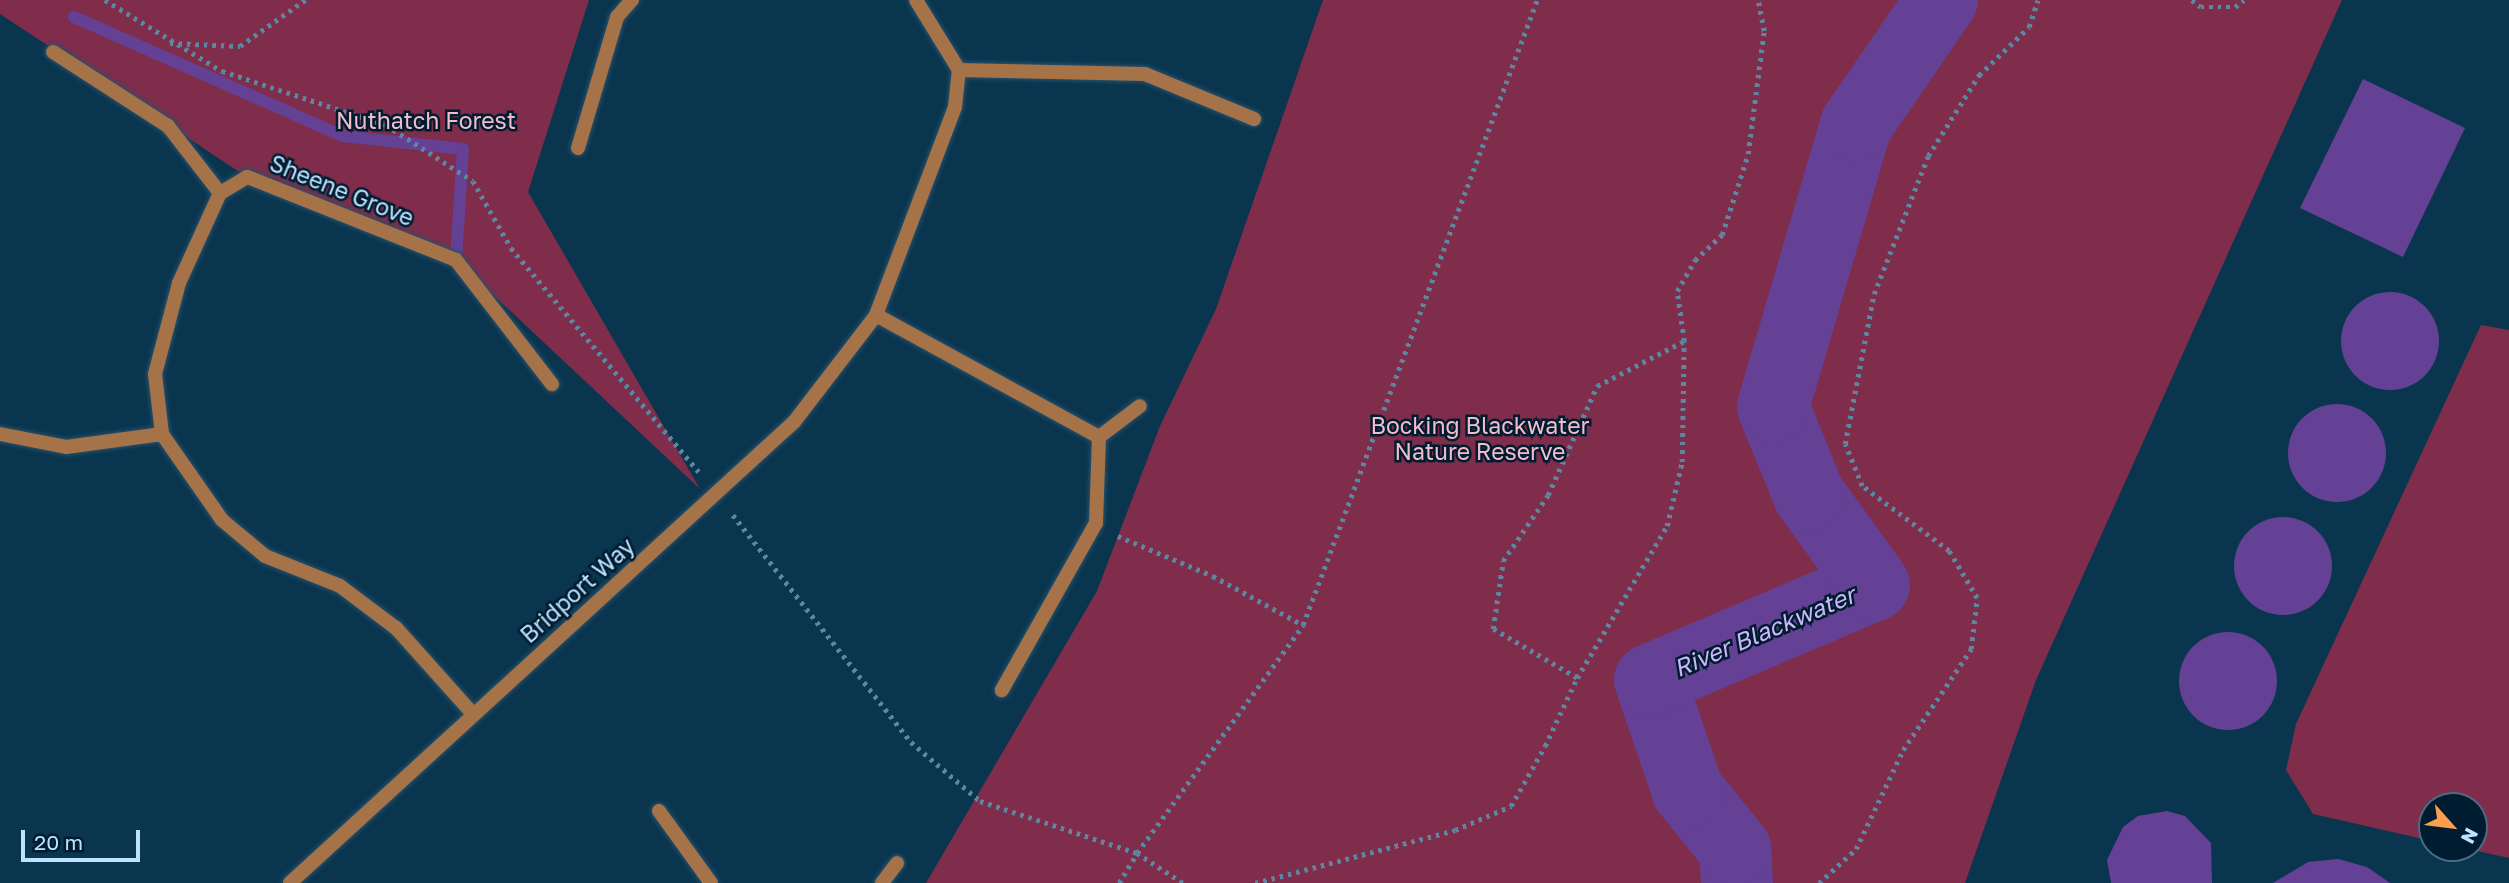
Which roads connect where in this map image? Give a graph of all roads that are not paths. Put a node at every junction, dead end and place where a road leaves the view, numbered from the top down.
1 (632, 0) edge
2 (916, 0) edge
3 (53, 52) dead end
4 (959, 70) junction
5 (1254, 119) dead end
6 (578, 148) dead end
7 (220, 193) junction
8 (876, 315) junction
9 (552, 384) dead end
10 (1140, 406) dead end
11 (0, 434) edge
12 (162, 434) junction
13 (1099, 438) junction
14 (1002, 690) dead end
15 (472, 714) junction
16 (659, 811) dead end
17 (897, 863) dead end
18 (290, 883) edge
19 (711, 883) edge
20 (882, 883) edge

1 - 6 street
2 - 4 street
3 - 7 street
4 - 5 street
4 - 8 street, Bridport Way
7 - 9 street, Sheene Grove
7 - 12 street
8 - 13 street
8 - 15 street, Bridport Way
10 - 13 street
11 - 12 street
12 - 15 street
13 - 14 street
15 - 18 street, Bridport Way
16 - 19 street
17 - 20 street

